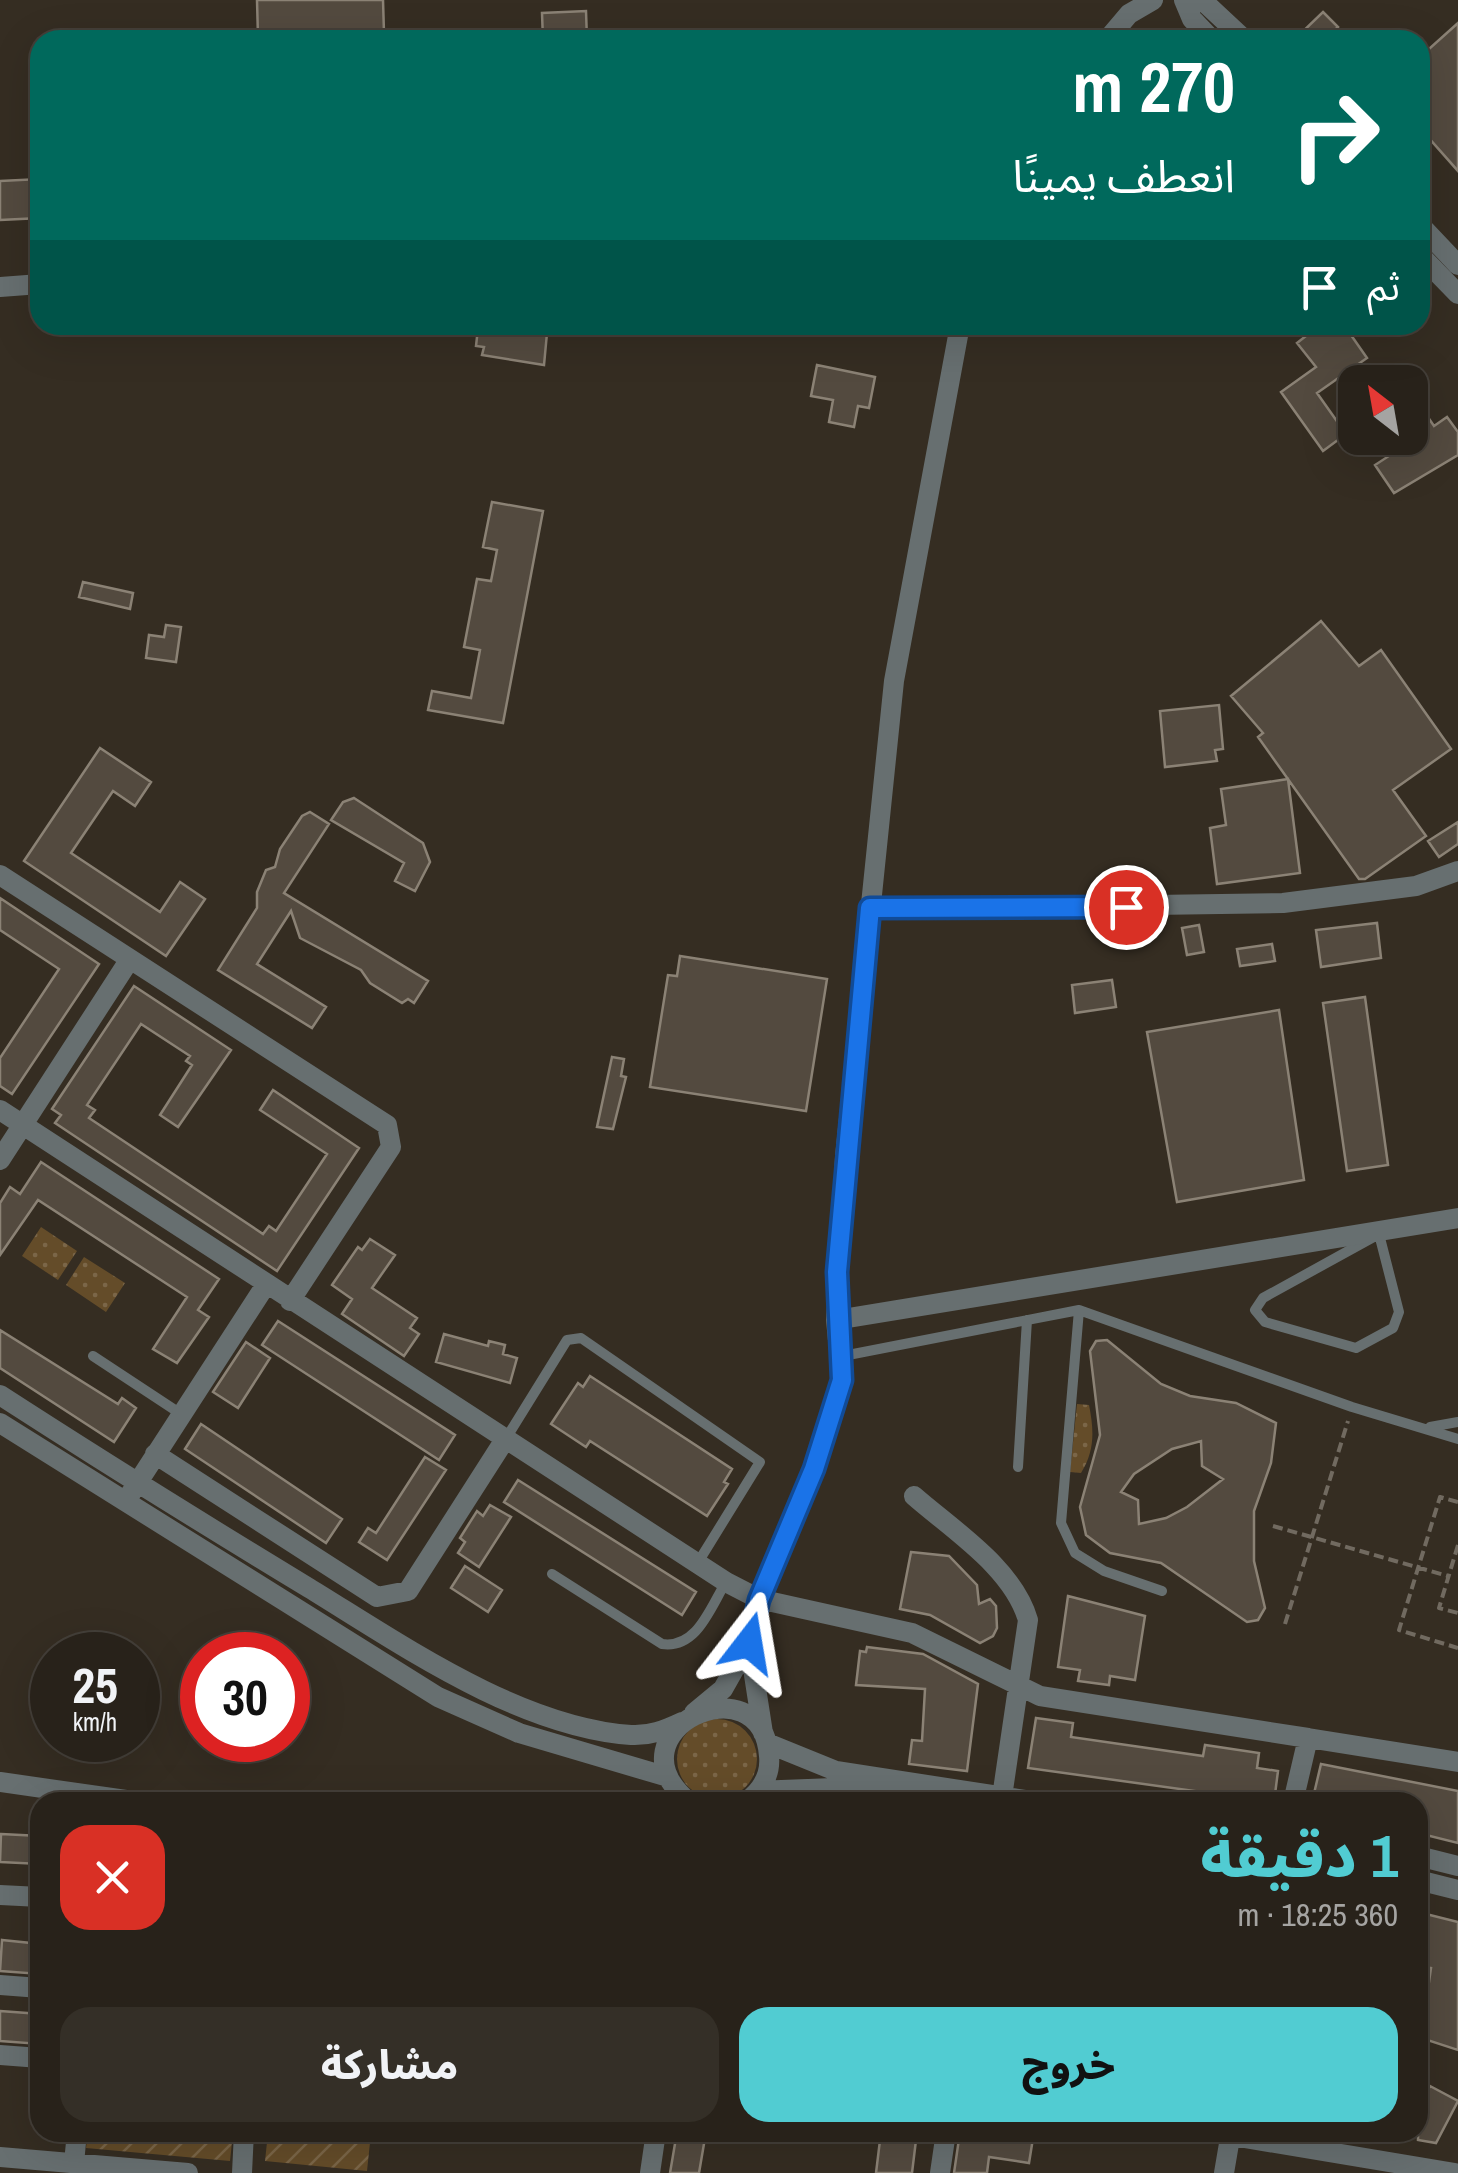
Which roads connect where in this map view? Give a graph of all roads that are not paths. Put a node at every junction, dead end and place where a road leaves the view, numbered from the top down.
1 (1153, 0) edge
2 (1184, 0) edge
3 (1202, 0) edge
4 (1116, 30) edge
5 (1202, 30) edge
6 (1234, 30) edge
7 (1430, 236) edge
8 (1430, 265) edge
9 (1458, 265) edge
10 (30, 285) edge
11 (0, 287) edge
12 (1458, 294) edge
13 (958, 335) edge
14 (1458, 870) edge
15 (0, 874) edge
16 (870, 908) junction
17 (130, 959) junction
18 (0, 1110) edge
19 (22, 1124) junction
20 (0, 1160) edge
21 (1458, 1218) edge
22 (1379, 1234) junction
23 (265, 1286) junction
24 (290, 1301) junction
25 (1079, 1310) junction
26 (836, 1320) junction
27 (1027, 1320) junction
28 (93, 1356) dead end
29 (843, 1356) junction
30 (0, 1395) edge
31 (180, 1414) junction
32 (1458, 1422) edge
33 (0, 1423) edge
34 (1424, 1428) junction
35 (1458, 1439) edge
36 (504, 1441) junction
37 (154, 1454) junction
38 (1018, 1467) dead end
39 (136, 1484) junction
40 (914, 1496) dead end
41 (124, 1503) junction
42 (697, 1564) junction
43 (552, 1574) dead end
44 (726, 1582) junction
45 (1162, 1592) dead end
46 (759, 1600) junction
47 (749, 1643) junction
48 (1018, 1688) junction
49 (688, 1717) junction
50 (1308, 1738) junction
51 (765, 1739) junction
52 (1458, 1762) edge
53 (0, 1782) edge
54 (70, 1792) edge
55 (674, 1792) edge
56 (678, 1792) edge
57 (755, 1792) edge
58 (800, 1792) edge
59 (856, 1792) edge
60 (970, 1792) edge
61 (1003, 1792) edge
62 (1295, 1792) edge
63 (1428, 1858) edge
64 (1458, 1866) edge
65 (1428, 1882) edge
66 (1458, 1890) edge
67 (0, 1894) edge
68 (30, 1896) edge
69 (0, 1985) edge
70 (30, 1987) edge
71 (0, 2055) edge
72 (30, 2057) edge
73 (76, 2142) edge
74 (244, 2142) edge
75 (655, 2142) edge
76 (945, 2142) edge
77 (1223, 2142) edge
78 (1271, 2142) edge
79 (0, 2156) edge
80 (74, 2163) junction
81 (188, 2173) edge
82 (242, 2173) edge
83 (650, 2173) edge
84 (940, 2173) edge
85 (1224, 2173) edge
86 (1455, 2173) edge

1 - 4 street
2 - 5 street
3 - 6 street
7 - 9 street
8 - 12 street
10 - 11 street
13 - 16 street
14 - 16 street
15 - 17 street
16 - 26 street
17 - 19 street
17 - 24 street
18 - 19 street
19 - 20 street
19 - 23 street
21 - 22 street
22 - 22 lane
22 - 26 street
23 - 24 street
23 - 31 street
24 - 36 street
25 - 27 lane
25 - 34 lane
25 - 45 lane
26 - 29 street
27 - 29 lane
27 - 38 lane
28 - 31 lane
29 - 46 street
30 - 39 street
31 - 37 street
32 - 34 lane
33 - 41 street
34 - 35 lane
36 - 37 street
36 - 42 street
36 - 42 lane
37 - 39 street
39 - 41 street
39 - 49 street
40 - 48 street
41 - 55 street
42 - 44 street
43 - 44 lane
44 - 46 street
46 - 47 street
46 - 48 street
47 - 49 street
47 - 51 street
48 - 50 street
48 - 61 street
49 - 51 street
49 - 56 street
50 - 52 street
50 - 62 street
51 - 57 street
51 - 60 street
53 - 54 street
58 - 59 street
63 - 64 street
65 - 66 street
67 - 68 street
69 - 70 street
71 - 72 street
73 - 80 street
74 - 82 street
75 - 83 street
76 - 84 street
77 - 85 street
78 - 86 street
79 - 80 street
80 - 81 street

